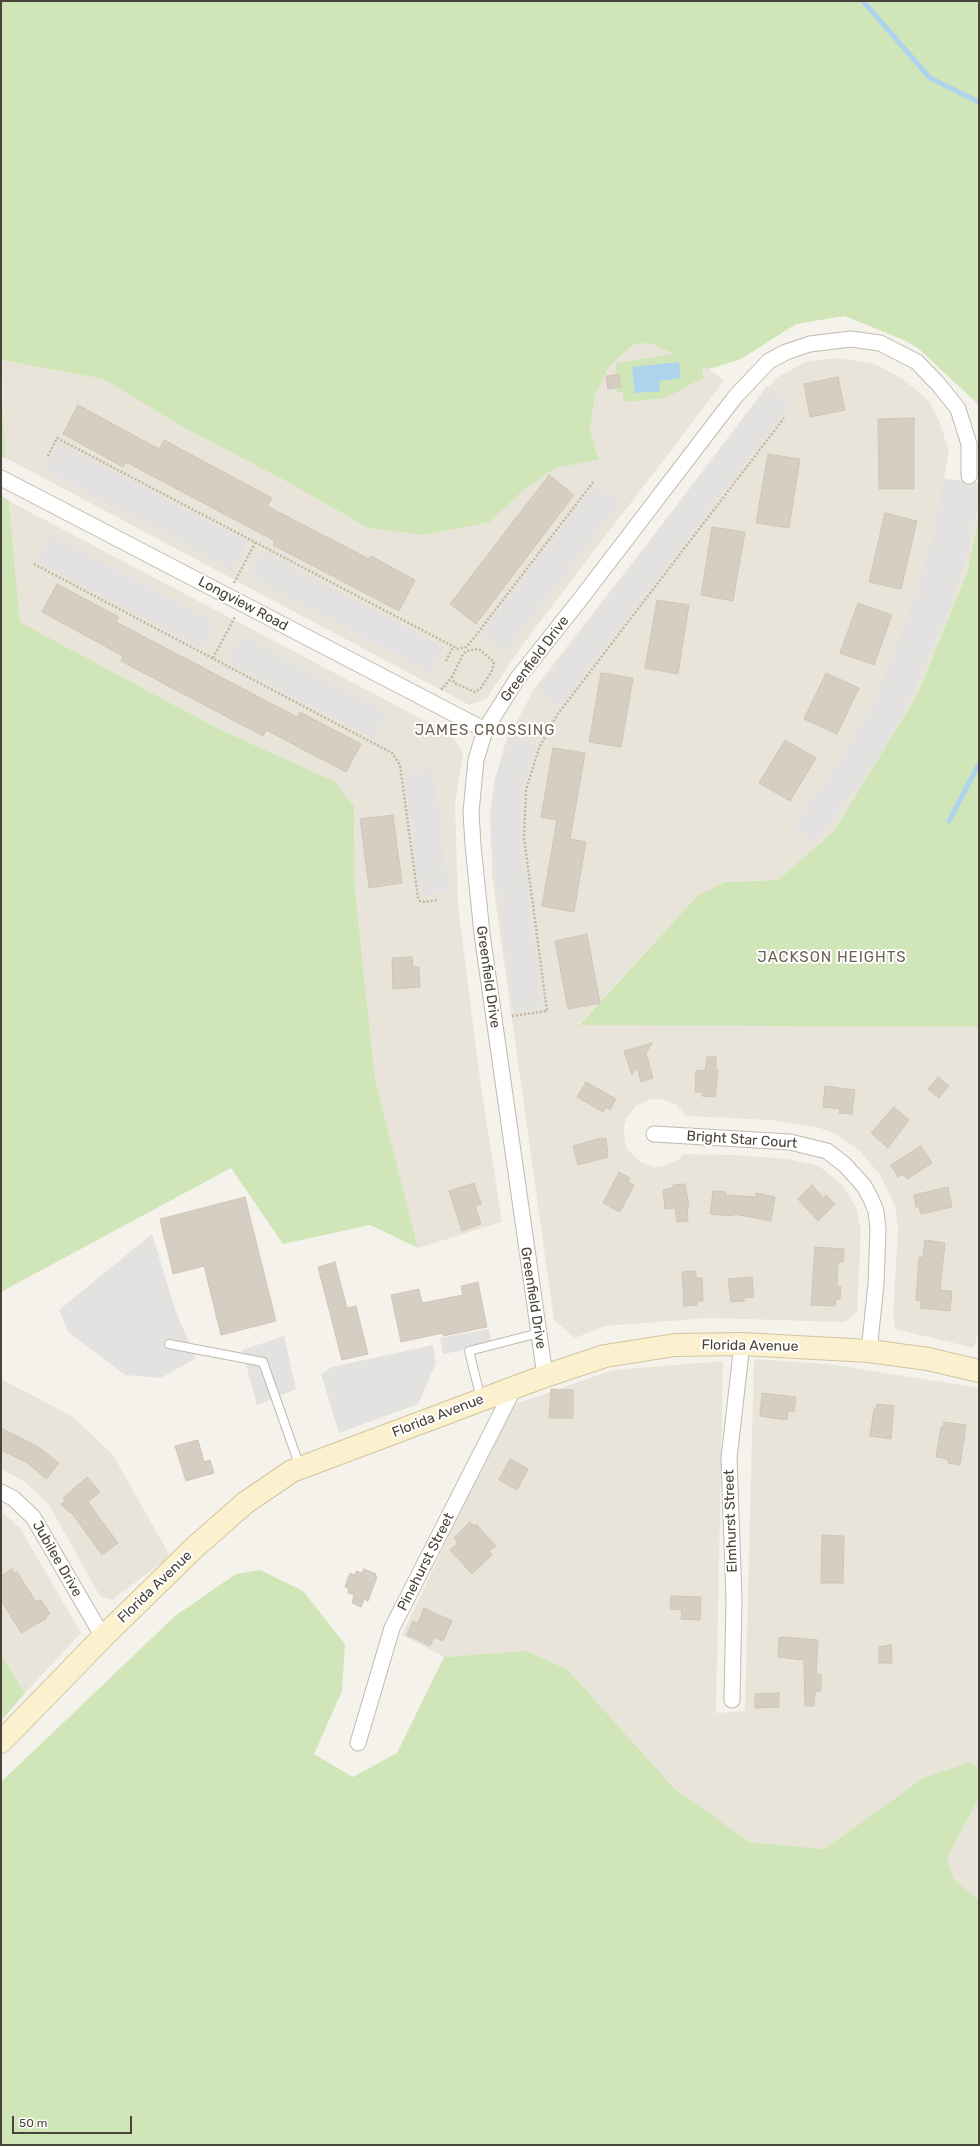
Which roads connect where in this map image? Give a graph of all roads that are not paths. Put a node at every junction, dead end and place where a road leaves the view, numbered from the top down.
1 (969, 476) dead end
2 (1, 478) edge
3 (485, 730) junction
4 (654, 1134) dead end
5 (539, 1333) junction
6 (169, 1344) dead end
7 (742, 1344) junction
8 (869, 1351) junction
9 (979, 1371) edge
10 (545, 1376) junction
11 (514, 1388) junction
12 (481, 1400) junction
13 (301, 1468) junction
14 (1, 1492) edge
15 (103, 1637) junction
16 (732, 1700) dead end
17 (1, 1742) edge
18 (358, 1743) dead end

1 - 3 street, Greenfield Drive
2 - 3 street, Longview Road
3 - 5 street, Greenfield Drive
4 - 8 street, Bright Star Court
5 - 10 street, Greenfield Drive
5 - 12 lane
6 - 13 lane
7 - 8 main road, Florida Avenue
7 - 10 main road, Florida Avenue
7 - 16 street, Elmhurst Street
8 - 9 main road, Florida Avenue
10 - 11 main road, Florida Avenue
11 - 12 main road, Florida Avenue
11 - 18 street, Pinehurst Street
12 - 13 main road, Florida Avenue
13 - 15 main road, Florida Avenue
14 - 15 street, Jubilee Drive
15 - 17 main road, Florida Avenue

